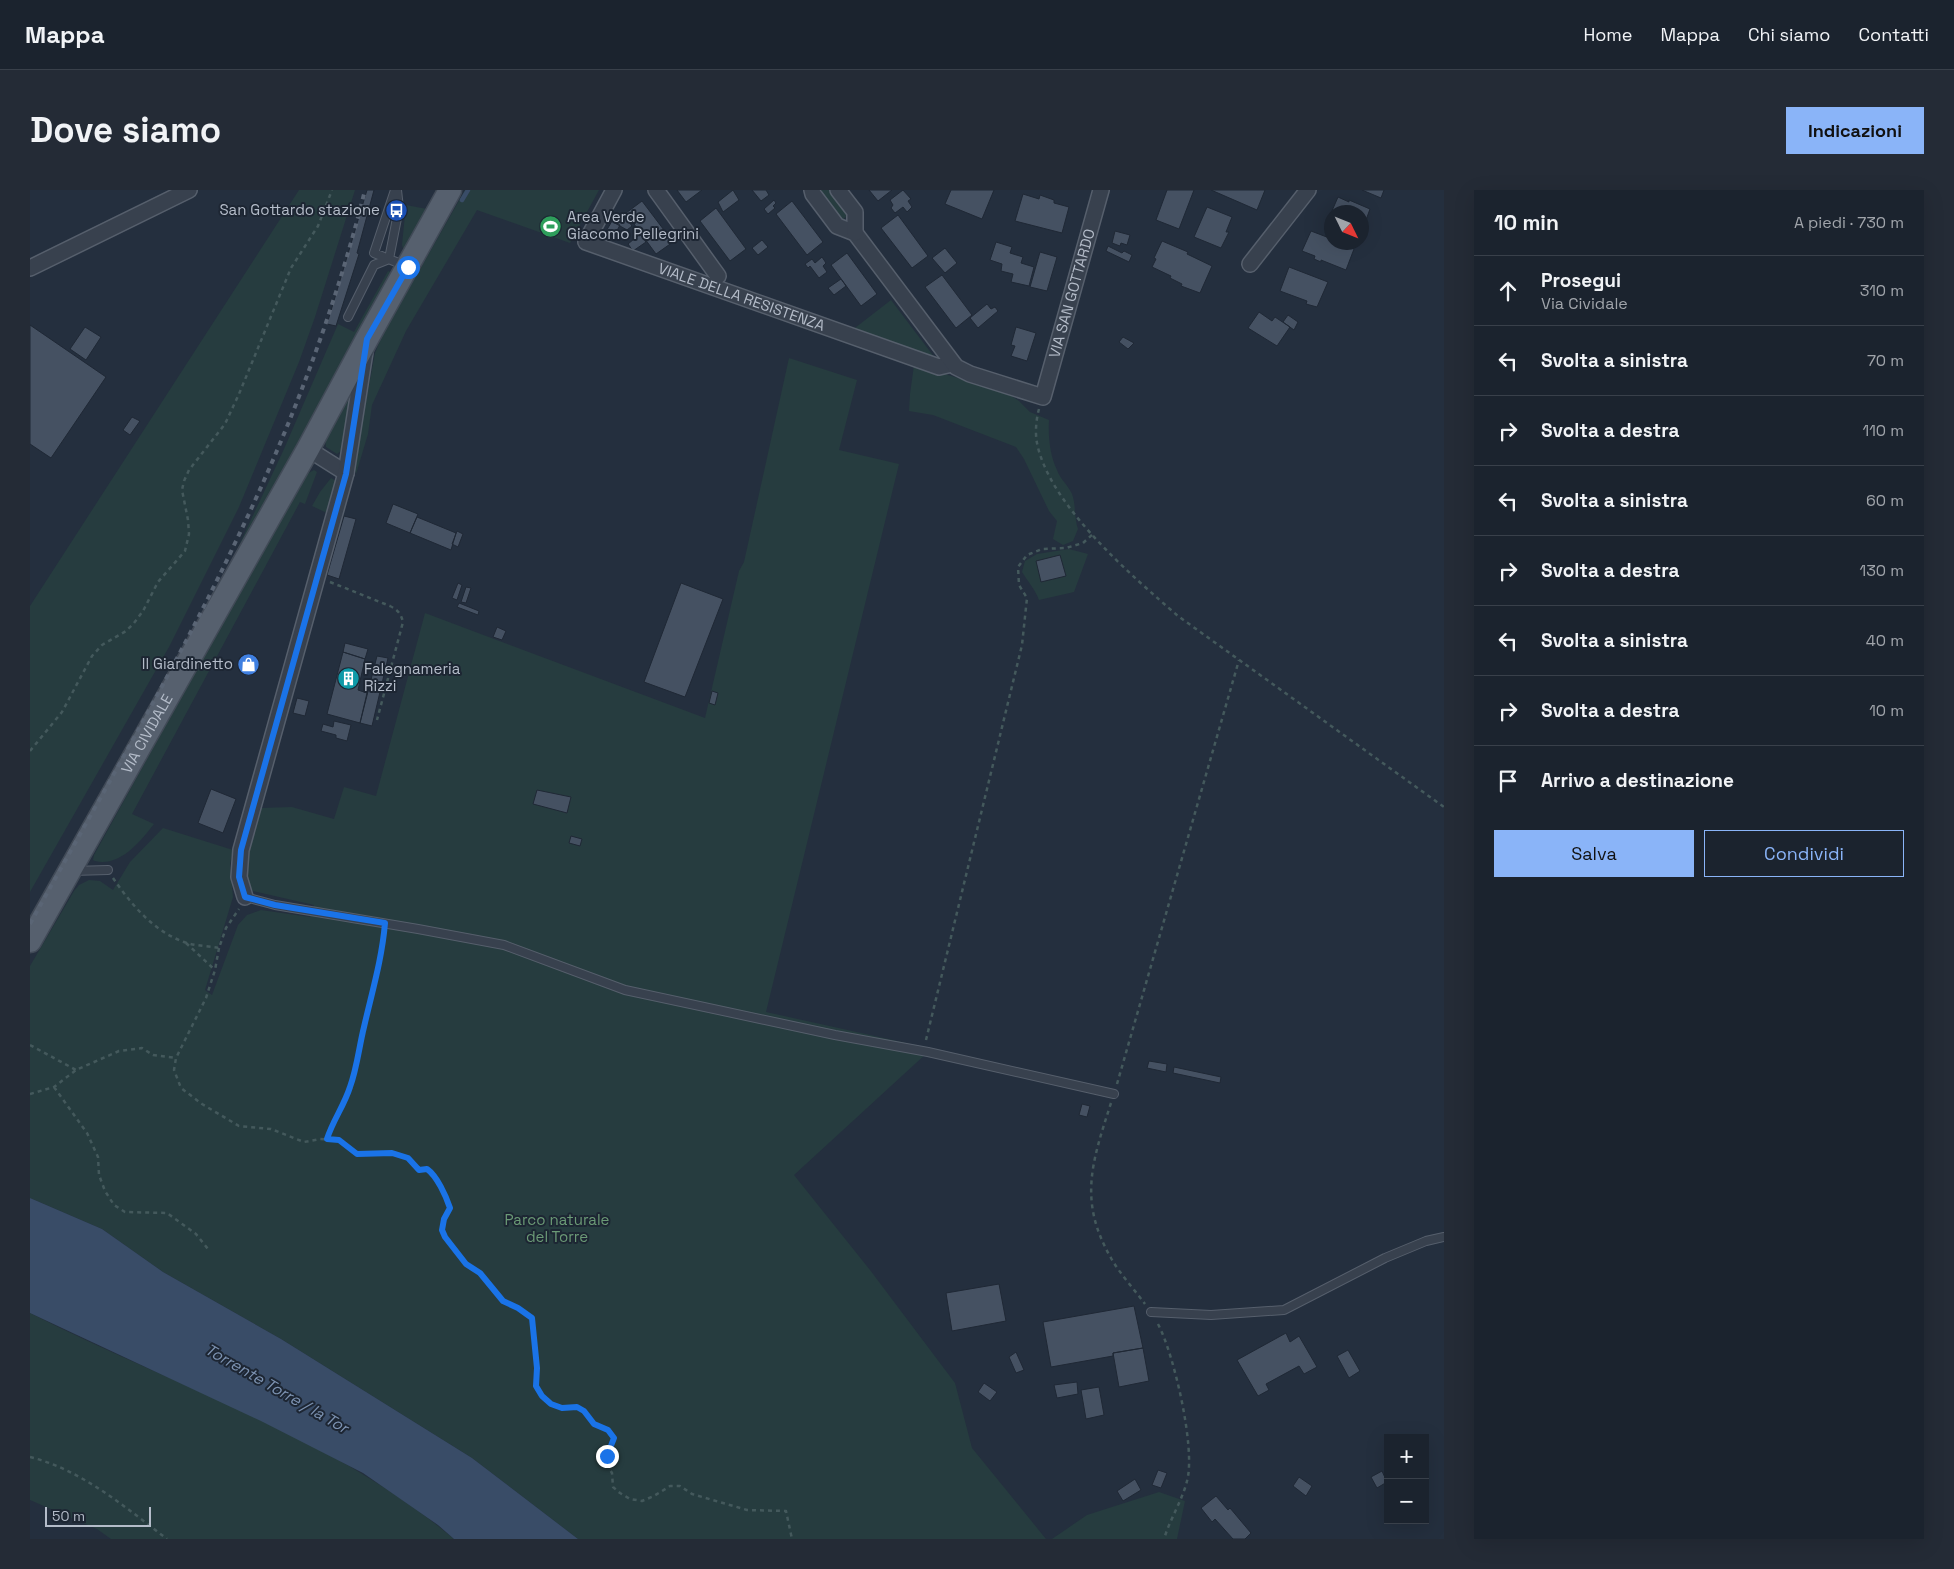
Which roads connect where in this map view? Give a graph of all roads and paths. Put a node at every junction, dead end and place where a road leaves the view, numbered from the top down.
1 (189, 190) edge
2 (332, 190) edge
3 (396, 190) edge
4 (450, 190) edge
5 (614, 190) edge
6 (656, 190) edge
7 (812, 190) edge
8 (838, 190) edge
9 (1101, 190) edge
10 (1308, 190) edge
11 (855, 233) junction
12 (398, 263) junction
13 (1250, 264) dead end
14 (30, 268) edge
15 (718, 276) dead end
16 (348, 317) dead end
17 (367, 339) junction
18 (952, 364) junction
19 (1043, 396) joint
20 (1038, 415) dead end
21 (308, 449) junction
22 (351, 476) junction
23 (1093, 534) junction
24 (317, 577) junction
25 (1239, 660) junction
26 (377, 720) dead end
27 (30, 751) edge
28 (1444, 807) edge
29 (108, 870) joint
30 (70, 871) junction
31 (245, 897) junction
32 (385, 923) junction
33 (30, 942) edge
34 (184, 942) junction
35 (219, 948) junction
36 (215, 970) junction
37 (30, 1045) edge
38 (923, 1052) junction
39 (176, 1058) junction
40 (76, 1070) junction
41 (54, 1086) junction
42 (30, 1094) edge
43 (1114, 1094) junction
44 (327, 1139) junction
45 (1444, 1237) edge
46 (208, 1249) dead end
47 (1152, 1312) junction
48 (30, 1457) edge
49 (167, 1539) edge
50 (792, 1539) edge
51 (1164, 1539) edge

1 - 14 street
2 - 27 path
3 - 12 lane
3 - 12 lane
4 - 12 main road, VIA CIVIDALE
5 - 18 street, VIALE DELLA RESISTENZA
6 - 15 street, VIALE DELLA RESISTENZA
7 - 11 street, VIALE DELLA RESISTENZA
8 - 11 street
9 - 19 street, VIA SAN GOTTARDO
10 - 13 street
11 - 18 street, VIALE DELLA RESISTENZA
12 - 16 lane
12 - 17 main road, VIA CIVIDALE
17 - 21 main road, VIA CIVIDALE
17 - 22 street, VIA CIVIDALE
18 - 19 street, VIALE DELLA RESISTENZA
20 - 23 path
21 - 22 street
21 - 30 main road, VIA CIVIDALE
22 - 24 street, VIA CIVIDALE
23 - 25 path
23 - 38 path
24 - 26 path
24 - 31 street, VIA CIVIDALE
25 - 28 path
25 - 43 path
29 - 30 lane
29 - 34 path
30 - 33 main road, VIA CIVIDALE
31 - 32 lane
31 - 35 path
32 - 38 lane
32 - 44 path
34 - 35 path
34 - 36 path
35 - 36 path
36 - 39 path
37 - 40 path
38 - 43 lane
39 - 40 path
39 - 44 path
40 - 41 path
41 - 42 path
41 - 46 path
43 - 47 path
44 - 50 path
45 - 47 lane
47 - 51 path
48 - 49 path

